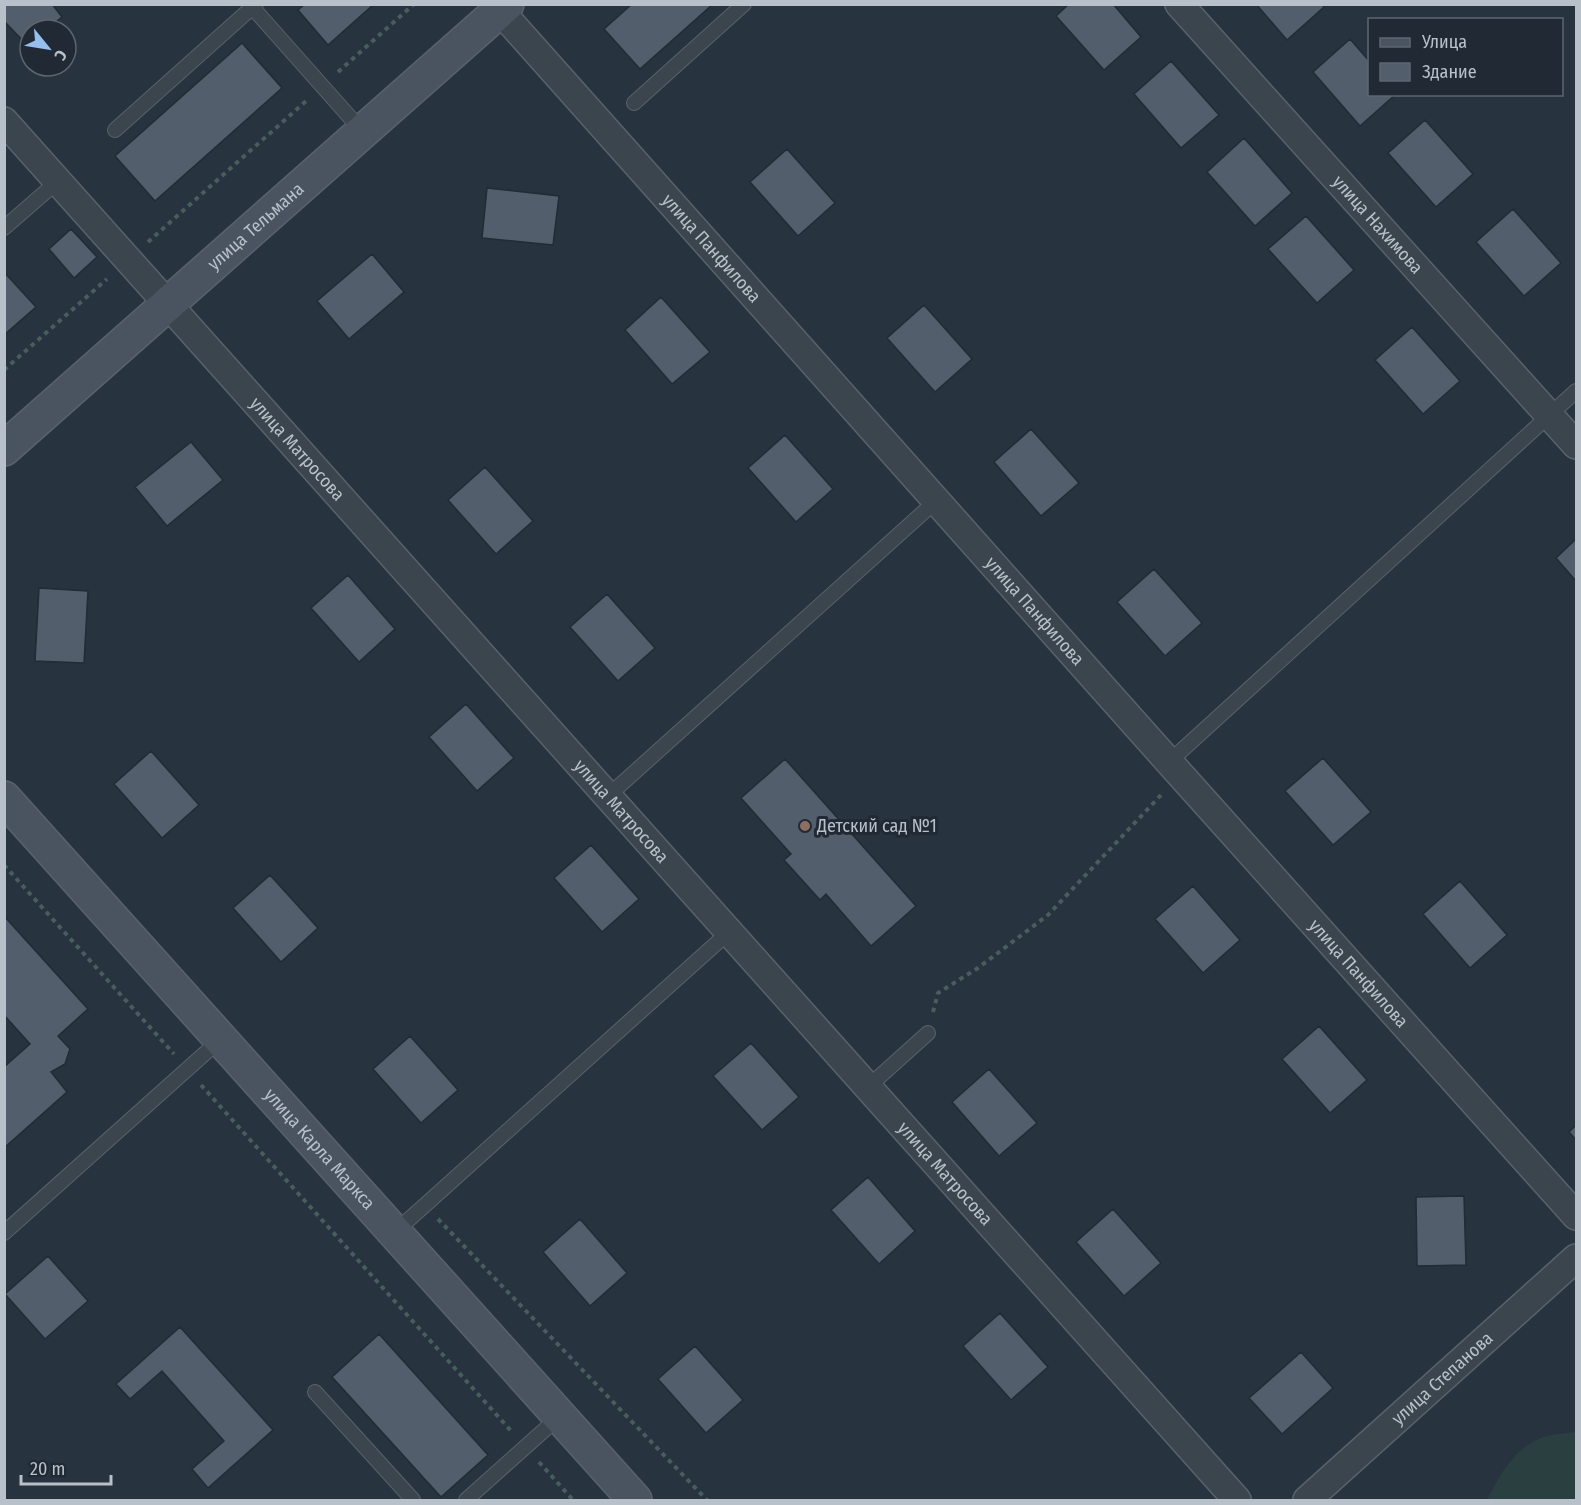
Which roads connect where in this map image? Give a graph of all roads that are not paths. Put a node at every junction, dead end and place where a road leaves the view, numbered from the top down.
1 (744, 4) edge
2 (1179, 4) edge
3 (255, 6) edge
4 (500, 7) edge
5 (634, 103) dead end
6 (4, 121) edge
7 (115, 130) dead end
8 (363, 132) junction
9 (58, 181) junction
10 (4, 228) edge
11 (168, 304) junction
12 (1576, 392) edge
13 (1550, 415) junction
14 (1576, 445) edge
15 (4, 449) edge
16 (936, 501) junction
17 (1175, 769) junction
18 (608, 796) junction
19 (4, 798) edge
20 (729, 932) junction
21 (928, 1033) road end
22 (221, 1039) junction
23 (868, 1087) junction
24 (1576, 1216) edge
25 (395, 1232) junction
26 (4, 1233) edge
27 (1576, 1258) edge
28 (315, 1392) dead end
29 (560, 1416) junction
30 (413, 1500) edge
31 (466, 1500) edge
32 (636, 1500) edge
33 (1237, 1500) edge
34 (1307, 1500) edge

1 - 5 lane
2 - 13 street, улица Нахимова
3 - 7 lane
3 - 8 lane
4 - 8 main road, улица Тельмана
4 - 16 street, улица Панфилова
6 - 9 street, улица Матросова
8 - 11 main road, улица Тельмана
9 - 10 lane
9 - 11 street, улица Матросова
11 - 15 main road, улица Тельмана
11 - 18 street, улица Матросова
12 - 13 lane
13 - 14 street, улица Нахимова
13 - 17 lane
16 - 17 street, улица Панфилова
16 - 18 lane
17 - 24 street, улица Панфилова
18 - 20 street, улица Матросова
19 - 22 main road, улица Карла Маркса
20 - 23 street, улица Матросова
20 - 25 lane
21 - 23 lane
22 - 25 main road, улица Карла Маркса
22 - 26 lane
23 - 33 street, улица Матросова
25 - 29 main road, улица Карла Маркса
27 - 34 street, улица Степанова
28 - 30 lane
29 - 31 lane
29 - 32 main road, улица Карла Маркса

